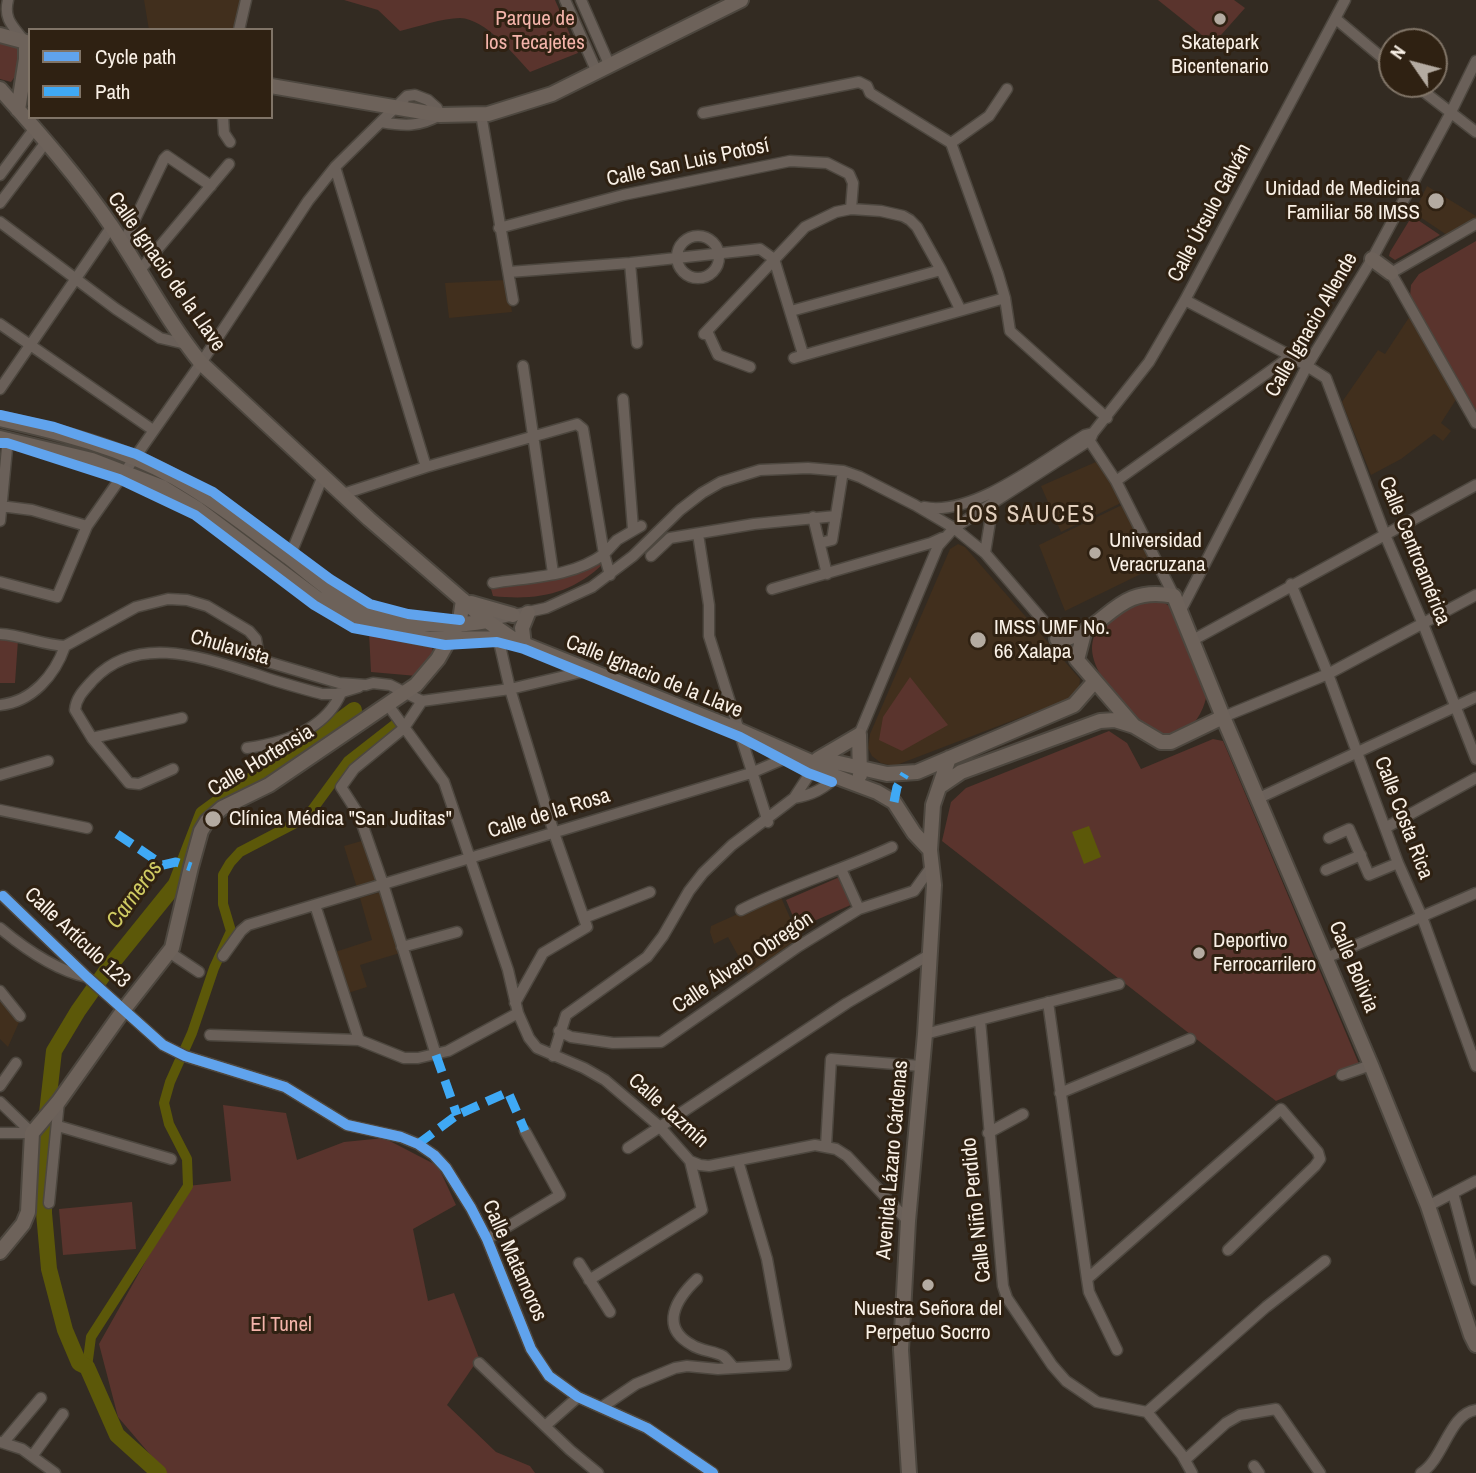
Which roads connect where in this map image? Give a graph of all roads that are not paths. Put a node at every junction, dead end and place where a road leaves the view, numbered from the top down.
1 (8, 0) edge
2 (246, 0) edge
3 (565, 0) edge
4 (582, 0) edge
5 (741, 0) edge
6 (1345, 0) edge
7 (1336, 19) junction
8 (239, 28) edge
9 (0, 35) edge
10 (28, 43) edge
11 (1378, 54) edge
12 (1476, 61) edge
13 (603, 67) junction
14 (23, 77) junction
15 (0, 86) edge
16 (273, 86) edge
17 (1007, 89) dead end
18 (1431, 98) edge
19 (394, 108) junction
20 (18, 110) junction
21 (702, 113) dead end
22 (440, 114) junction
23 (481, 114) junction
24 (1450, 114) junction
25 (223, 119) edge
26 (381, 121) junction
27 (35, 128) junction
28 (1476, 132) edge
29 (46, 142) junction
30 (230, 142) dead end
31 (951, 143) junction
32 (229, 164) dead end
33 (335, 167) junction
34 (1, 173) edge
35 (16, 183) junction
36 (211, 186) junction
37 (0, 203) edge
38 (851, 209) junction
39 (0, 222) edge
40 (1476, 224) edge
41 (111, 226) junction
42 (499, 228) junction
43 (123, 244) junction
44 (719, 255) junction
45 (677, 258) junction
46 (774, 259) junction
47 (1372, 259) junction
48 (631, 263) junction
49 (140, 270) junction
50 (941, 270) junction
51 (509, 272) junction
52 (1391, 273) junction
53 (76, 279) junction
54 (1005, 298) junction
55 (513, 300) dead end
56 (1185, 300) junction
57 (960, 309) junction
58 (791, 311) junction
59 (0, 324) edge
60 (637, 343) dead end
61 (186, 344) junction
62 (28, 346) junction
63 (1291, 356) junction
64 (201, 363) junction
65 (523, 366) dead end
66 (1307, 366) junction
67 (750, 367) dead end
68 (0, 389) edge
69 (623, 400) dead end
70 (1107, 418) junction
71 (0, 419) edge
72 (1476, 423) edge
73 (153, 430) junction
74 (1089, 436) junction
75 (4, 438) edge
76 (533, 438) junction
77 (133, 458) junction
78 (426, 467) junction
79 (843, 471) junction
80 (124, 472) junction
81 (323, 476) junction
82 (1116, 481) junction
83 (1476, 485) edge
84 (993, 492) junction
85 (344, 494) junction
86 (993, 504) junction
87 (915, 505) junction
88 (1, 506) edge
89 (836, 516) junction
90 (813, 517) junction
91 (0, 520) edge
92 (86, 526) junction
93 (951, 531) junction
94 (698, 534) junction
95 (1385, 534) junction
96 (820, 543) junction
97 (985, 553) junction
98 (604, 554) junction
99 (651, 556) dead end
100 (289, 558) junction
101 (553, 573) junction
102 (827, 574) junction
103 (610, 575) junction
104 (0, 582) edge
105 (493, 583) dead end
106 (1292, 584) junction
107 (772, 589) dead end
108 (321, 592) junction
109 (1476, 595) edge
110 (1174, 596) junction
111 (463, 600) junction
112 (1181, 610) junction
113 (521, 614) junction
114 (1423, 624) junction
115 (456, 626) junction
116 (1084, 633) junction
117 (0, 634) edge
118 (503, 634) junction
119 (1057, 639) junction
120 (448, 640) junction
121 (1193, 640) junction
122 (65, 646) junction
123 (1077, 660) junction
124 (586, 671) junction
125 (1328, 674) junction
126 (1095, 681) junction
127 (366, 685) junction
128 (510, 689) junction
129 (341, 693) junction
130 (405, 694) junction
131 (1476, 697) edge
132 (422, 701) junction
133 (1216, 701) junction
134 (0, 705) edge
135 (388, 705) junction
136 (1455, 706) junction
137 (182, 718) dead end
138 (1223, 718) junction
139 (1134, 726) junction
140 (1202, 727) junction
141 (404, 728) junction
142 (738, 730) junction
143 (859, 735) junction
144 (1231, 737) junction
145 (92, 738) junction
146 (247, 748) dead end
147 (1357, 752) junction
148 (793, 755) junction
149 (949, 758) junction
150 (1476, 759) edge
151 (48, 761) dead end
152 (811, 762) junction
153 (859, 767) junction
154 (173, 769) dead end
155 (751, 773) junction
156 (0, 775) edge
157 (837, 776) junction
158 (1476, 778) edge
159 (861, 785) junction
160 (942, 785) junction
161 (794, 798) junction
162 (1259, 798) junction
163 (933, 805) junction
164 (0, 810) edge
165 (900, 813) junction
166 (767, 820) junction
167 (87, 828) dead end
168 (1385, 828) junction
169 (554, 833) junction
170 (1329, 838) dead end
171 (892, 847) dead end
172 (930, 850) junction
173 (1361, 855) junction
174 (469, 859) junction
175 (1398, 863) junction
176 (932, 866) junction
177 (841, 869) junction
178 (1326, 870) dead end
179 (383, 884) junction
180 (650, 892) dead end
181 (1476, 893) edge
182 (3, 896) dead end
183 (315, 905) junction
184 (859, 909) junction
185 (741, 910) dead end
186 (1422, 917) junction
187 (585, 923) junction
188 (0, 928) edge
189 (457, 932) dead end
190 (402, 947) junction
191 (169, 952) junction
192 (929, 955) junction
193 (223, 956) dead end
194 (1326, 958) junction
195 (199, 972) dead end
196 (91, 980) junction
197 (1119, 984) dead end
198 (0, 990) edge
199 (1048, 1002) junction
200 (125, 1008) junction
201 (517, 1008) junction
202 (20, 1016) dead end
203 (980, 1020) junction
204 (559, 1031) junction
205 (925, 1034) junction
206 (210, 1035) dead end
207 (1190, 1039) dead end
208 (359, 1040) junction
209 (436, 1055) junction
210 (553, 1056) junction
211 (16, 1063) dead end
212 (1371, 1065) junction
213 (921, 1066) junction
214 (1476, 1066) edge
215 (1342, 1076) dead end
216 (0, 1086) edge
217 (1060, 1093) junction
218 (0, 1102) edge
219 (55, 1105) junction
220 (1023, 1114) dead end
221 (58, 1126) junction
222 (659, 1126) junction
223 (35, 1128) junction
224 (525, 1131) dead end
225 (0, 1133) edge
226 (988, 1133) junction
227 (826, 1146) junction
228 (628, 1148) dead end
229 (171, 1159) dead end
230 (690, 1161) junction
231 (738, 1161) junction
232 (1476, 1181) edge
233 (1453, 1193) junction
234 (49, 1202) dead end
235 (1428, 1206) junction
236 (908, 1222) junction
237 (487, 1239) junction
238 (1228, 1250) dead end
239 (0, 1252) edge
240 (1325, 1261) dead end
241 (579, 1263) dead end
242 (697, 1279) dead end
243 (1087, 1279) junction
244 (589, 1280) junction
245 (1476, 1280) edge
246 (610, 1312) dead end
247 (1476, 1345) edge
248 (1117, 1350) dead end
249 (479, 1363) dead end
250 (734, 1368) junction
251 (578, 1397) junction
252 (41, 1398) dead end
253 (602, 1407) junction
254 (1476, 1410) edge
255 (1147, 1412) junction
256 (63, 1414) dead end
257 (545, 1426) junction
258 (2, 1442) edge
259 (33, 1455) junction
260 (1185, 1460) junction
261 (55, 1473) edge
262 (598, 1473) edge
263 (713, 1473) edge
264 (909, 1473) edge
265 (1192, 1473) edge
266 (1320, 1473) edge
267 (1421, 1473) edge

1 - 10 street
2 - 8 street
3 - 13 street
4 - 13 street
5 - 13 main road
6 - 7 street, Calle Úrsulo Galván
7 - 11 street
7 - 56 street, Calle Úrsulo Galván
9 - 10 main road
10 - 14 main road
12 - 24 street, Calle Ignacio Allende
13 - 23 main road
14 - 15 main road
14 - 20 main road
15 - 20 main road, Calle Ignacio de la Llave
16 - 19 main road
17 - 31 street
18 - 24 street
19 - 22 main road
19 - 26 street
20 - 27 main road, Calle Ignacio de la Llave
21 - 31 street
22 - 23 main road
22 - 26 street
23 - 42 street
24 - 28 street
24 - 47 street, Calle Ignacio Allende
25 - 30 street
26 - 33 street
27 - 29 main road, Calle Ignacio de la Llave
27 - 34 street
29 - 35 street
29 - 41 main road, Calle Ignacio de la Llave
31 - 54 street
32 - 36 street
33 - 64 street
33 - 78 street
34 - 35 street
35 - 37 street
36 - 43 street
36 - 49 street
38 - 42 street, Calle San Luis Potosí
38 - 46 street
38 - 50 street
39 - 53 street
40 - 52 street
41 - 43 main road, Calle Ignacio de la Llave
41 - 53 street
42 - 51 street
43 - 49 main road, Calle Ignacio de la Llave
44 - 45 street
44 - 45 street
44 - 45 street
44 - 46 street
45 - 48 street
46 - 58 street
46 - 67 street
47 - 52 main road
47 - 66 street, Calle Ignacio Allende
48 - 51 street
48 - 60 street
49 - 61 main road, Calle Ignacio de la Llave
50 - 57 street
50 - 58 street
51 - 55 street
52 - 72 street
53 - 61 street
53 - 62 street
54 - 57 street
54 - 70 street
56 - 63 street, Calle Centroamérica
56 - 70 street, Calle Úrsulo Galván
57 - 58 street
59 - 62 street
61 - 64 main road, Calle Ignacio de la Llave
62 - 68 street
62 - 73 street
63 - 66 street, Calle Centroamérica
63 - 82 street
64 - 73 street
64 - 81 main road, Calle Ignacio de la Llave
65 - 76 street
66 - 95 street, Calle Centroamérica
66 - 112 street, Calle Ignacio Allende
69 - 98 street
70 - 74 street, Calle Úrsulo Galván
71 - 77 main road
73 - 77 street
74 - 82 street
74 - 84 street, Calle Úrsulo Galván
74 - 86 street, Calle Úrsulo Galván
75 - 80 main road
75 - 88 street
76 - 78 street
76 - 98 street
76 - 101 street
77 - 80 street
77 - 100 main road
78 - 85 street
79 - 87 street
79 - 89 street
79 - 103 street
80 - 92 street
80 - 108 main road
81 - 85 main road, Calle Ignacio de la Llave
81 - 100 street
82 - 110 street
83 - 95 street
84 - 86 street
84 - 87 street, Calle Úrsulo Galván
85 - 111 main road, Calle Ignacio de la Llave
86 - 93 street, Calle Úrsulo Galván
86 - 97 street
87 - 93 street
88 - 91 street
88 - 92 street
89 - 90 street
89 - 96 street
90 - 94 street
90 - 96 street
92 - 104 street
93 - 97 street
93 - 102 street, Calle Úrsulo Galván
93 - 143 street
94 - 99 street
94 - 142 street
95 - 106 street
95 - 114 street, Calle Centroamérica
96 - 102 street
97 - 119 street
98 - 101 street
98 - 103 street
100 - 108 main road
101 - 105 street
102 - 107 street, Calle Úrsulo Galván
103 - 113 street
106 - 121 street
106 - 125 street, Calle Costa Rica
108 - 115 main road
108 - 120 main road
109 - 114 street
110 - 112 main road
110 - 116 main road
111 - 113 main road
111 - 115 main road, Calle Hortensia
111 - 118 main road, Calle Ignacio de la Llave
112 - 121 main road, Calle Bolivia
113 - 118 street
113 - 118 main road
114 - 125 street
114 - 136 street, Calle Centroamérica
115 - 118 main road
115 - 120 main road, Calle Hortensia
116 - 119 main road
116 - 123 main road
117 - 122 street
118 - 120 main road
118 - 124 main road, Calle Ignacio de la Llave
118 - 128 street
119 - 123 street
120 - 130 main road, Calle Hortensia
121 - 133 main road, Calle Bolivia
122 - 127 street
122 - 134 street
123 - 126 main road
124 - 128 street
124 - 142 main road, Calle Ignacio de la Llave
125 - 138 street
125 - 147 street, Calle Costa Rica
126 - 139 main road
126 - 149 main road
127 - 129 street, Chulavista
127 - 130 street
128 - 132 street
128 - 169 street
129 - 145 street, Chulavista
129 - 146 street
130 - 132 street
130 - 135 main road, Calle Hortensia
131 - 136 street
132 - 141 street
133 - 138 main road, Calle Bolivia
133 - 140 main road
135 - 141 street, Calle Jazmín
135 - 191 main road, Calle Hortensia
136 - 147 street
136 - 150 street, Calle Centroamérica
137 - 145 street
138 - 140 main road
138 - 144 main road, Calle Bolivia
139 - 140 main road
139 - 160 main road
140 - 144 main road
141 - 174 street, Calle Jazmín
141 - 179 street
142 - 148 main road, Calle Ignacio de la Llave
142 - 155 street
143 - 152 main road
143 - 153 main road
144 - 162 main road, Calle Bolivia
145 - 154 street, Chulavista
147 - 162 street
147 - 168 street, Calle Costa Rica
148 - 152 main road, Calle Ignacio de la Llave
148 - 155 street, Calle de la Rosa
149 - 153 main road, Calle Ignacio de la Llave
149 - 160 main road
151 - 156 street
152 - 153 main road, Calle Ignacio de la Llave
152 - 157 main road, Calle Ignacio de la Llave
152 - 161 street
153 - 159 main road
155 - 166 street
155 - 169 street, Calle de la Rosa
157 - 159 main road, Calle Ignacio de la Llave
157 - 161 street
158 - 168 street
159 - 165 main road, Calle Ignacio de la Llave
160 - 163 main road
161 - 166 street
162 - 194 main road, Calle Bolivia
163 - 165 main road
163 - 172 main road, Avenida Lázaro Cárdenas
164 - 167 street
165 - 172 main road
166 - 204 street
168 - 175 street, Calle Costa Rica
169 - 174 street, Calle de la Rosa
169 - 187 street
170 - 173 street
171 - 177 street
172 - 176 main road, Avenida Lázaro Cárdenas
173 - 175 street
173 - 178 street
174 - 179 street, Calle de la Rosa
174 - 201 street, Calle Jazmín
175 - 186 street, Calle Costa Rica
176 - 184 street, Calle Álvaro Obregón
176 - 192 main road, Avenida Lázaro Cárdenas
177 - 184 street
177 - 185 street
179 - 183 street, Calle de la Rosa
179 - 190 street
180 - 187 street
181 - 186 street
182 - 196 street, Calle Artículo 123
183 - 193 street, Calle de la Rosa
183 - 208 street
184 - 204 street, Calle Álvaro Obregón
186 - 194 street
186 - 214 street, Calle Costa Rica
187 - 201 street
188 - 196 street, Calle Artículo 123
189 - 190 street
190 - 209 street
191 - 195 street
191 - 200 main road, Calle Hortensia
192 - 205 main road, Avenida Lázaro Cárdenas
192 - 222 street
194 - 212 main road, Calle Bolivia
196 - 200 street, Calle Artículo 123
197 - 199 street
198 - 202 street
199 - 203 street
199 - 217 street
200 - 219 main road, Calle Hortensia
200 - 237 street, Calle Matamoros
201 - 209 street
201 - 210 street, Calle Jazmín
203 - 205 street
203 - 226 street, Calle Niño Perdido
204 - 210 street
205 - 213 main road, Avenida Lázaro Cárdenas
206 - 208 street
207 - 217 street
208 - 209 street
210 - 222 street, Calle Jazmín
211 - 216 street
212 - 215 street
212 - 235 main road, Calle Bolivia
213 - 227 street
213 - 236 main road, Avenida Lázaro Cárdenas
217 - 243 street
218 - 223 street
219 - 221 street
219 - 223 main road, Calle Hortensia
220 - 226 street
221 - 229 street
221 - 234 street
222 - 228 street
222 - 230 street, Calle Jazmín
223 - 225 street
223 - 239 main road
224 - 237 street
226 - 255 street, Calle Niño Perdido
227 - 231 street, Calle Jazmín
227 - 236 street
230 - 231 street, Calle Jazmín
230 - 244 street
231 - 250 street
232 - 233 street
233 - 235 street
233 - 245 street
235 - 247 main road, Calle Bolivia
236 - 264 main road, Avenida Lázaro Cárdenas
237 - 251 street, Calle Matamoros
238 - 243 street
240 - 255 street
241 - 244 street
242 - 250 street
243 - 248 street
244 - 246 street
249 - 257 street
250 - 253 street
251 - 253 street, Calle Matamoros
251 - 257 street
252 - 258 street
253 - 263 street, Calle Matamoros
254 - 267 street
255 - 260 street
256 - 259 street
257 - 262 street
258 - 259 street
259 - 261 street
260 - 265 street
260 - 266 street

